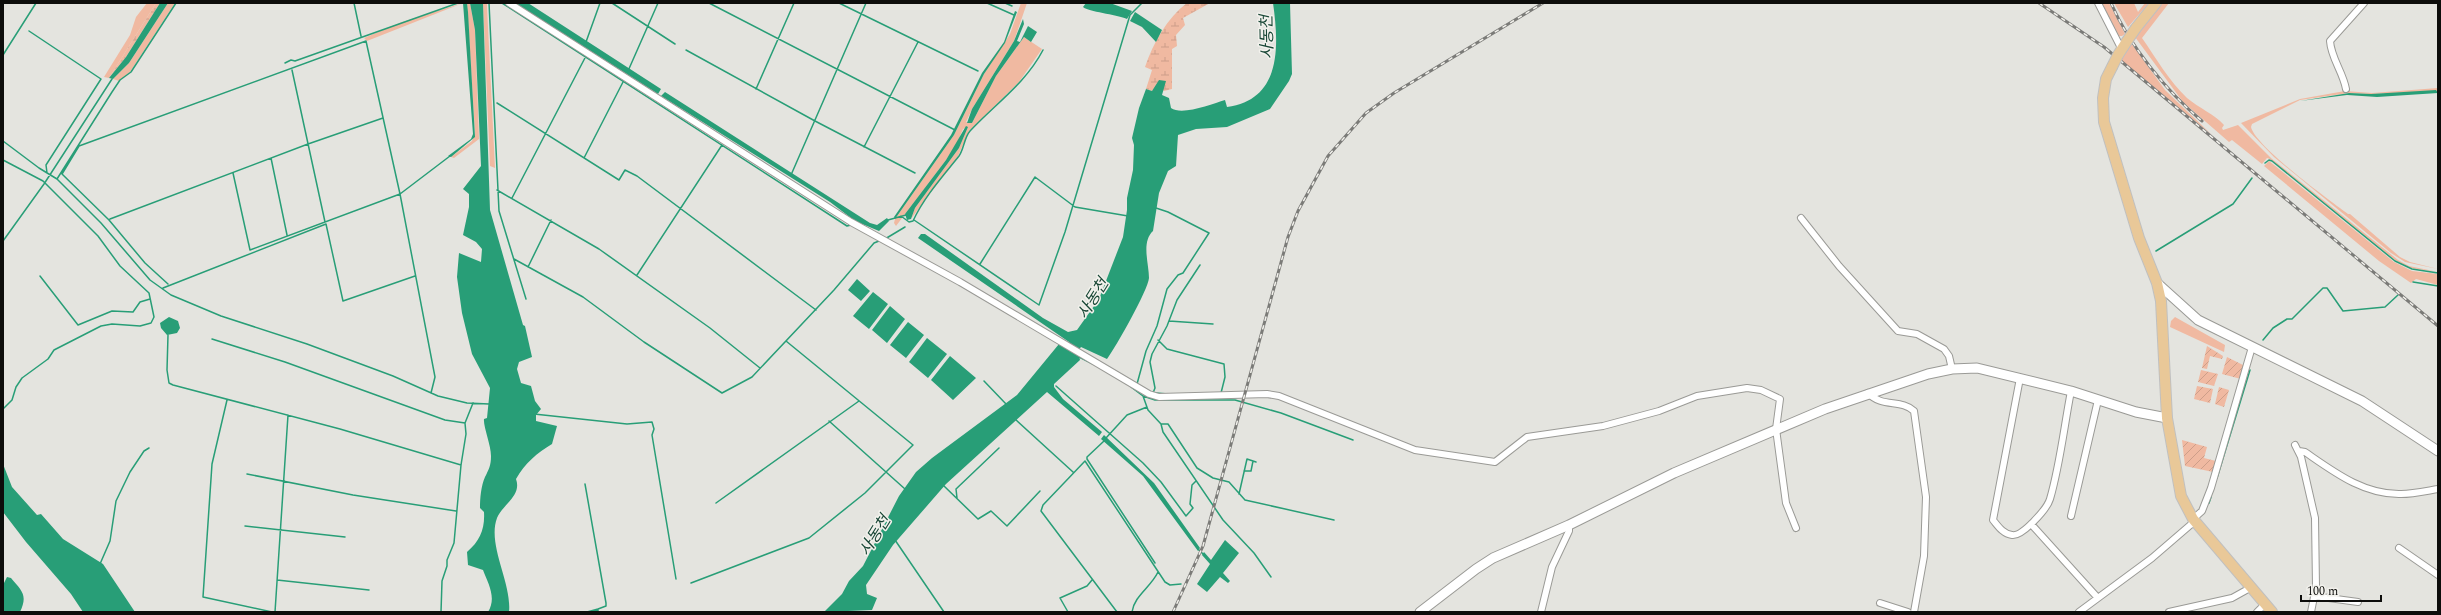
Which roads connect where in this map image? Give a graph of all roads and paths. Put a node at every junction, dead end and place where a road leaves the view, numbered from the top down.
1 (509, 3) edge
2 (2098, 3) edge
3 (2156, 3) edge
4 (2364, 3) edge
5 (2122, 48) junction
6 (2346, 89) dead end
7 (1801, 218) dead end
8 (2157, 283) junction
9 (2252, 347) junction
10 (1952, 368) junction
11 (2020, 378) junction
12 (2071, 391) junction
13 (1868, 393) junction
14 (2098, 400) junction
15 (2168, 418) junction
16 (1776, 429) junction
17 (2295, 445) dead end
18 (2299, 451) junction
19 (2438, 451) edge
20 (2438, 489) edge
21 (2071, 516) dead end
22 (2194, 520) junction
23 (2032, 524) junction
24 (1569, 525) junction
25 (1796, 528) dead end
26 (2399, 548) dead end
27 (2438, 575) edge
28 (2250, 588) junction
29 (2314, 596) junction
30 (2097, 597) junction
31 (1880, 602) dead end
32 (2358, 602) dead end
33 (2260, 608) edge
34 (1420, 612) edge
35 (1541, 612) edge
36 (1908, 612) edge
37 (1914, 612) edge
38 (2079, 612) edge
39 (2169, 612) edge
40 (2272, 612) edge
41 (2311, 612) edge

1 - 16 street
2 - 5 street
3 - 5 main road, bridge
4 - 6 street
5 - 8 main road, bridge
7 - 10 street
8 - 9 main road
8 - 15 main road
9 - 19 main road
9 - 22 street
10 - 11 main road
10 - 13 main road
11 - 12 main road
11 - 23 street
12 - 14 main road
12 - 23 street
13 - 16 main road
13 - 37 street
14 - 15 main road
14 - 21 street
15 - 22 main road
16 - 24 main road
16 - 25 street
17 - 18 street
18 - 20 street
18 - 29 street
22 - 28 main road
22 - 30 street
23 - 30 street
24 - 34 main road
24 - 35 street
26 - 27 street
28 - 33 main road
28 - 39 street
29 - 32 street
29 - 41 street
30 - 38 street
31 - 36 street
33 - 40 main road

